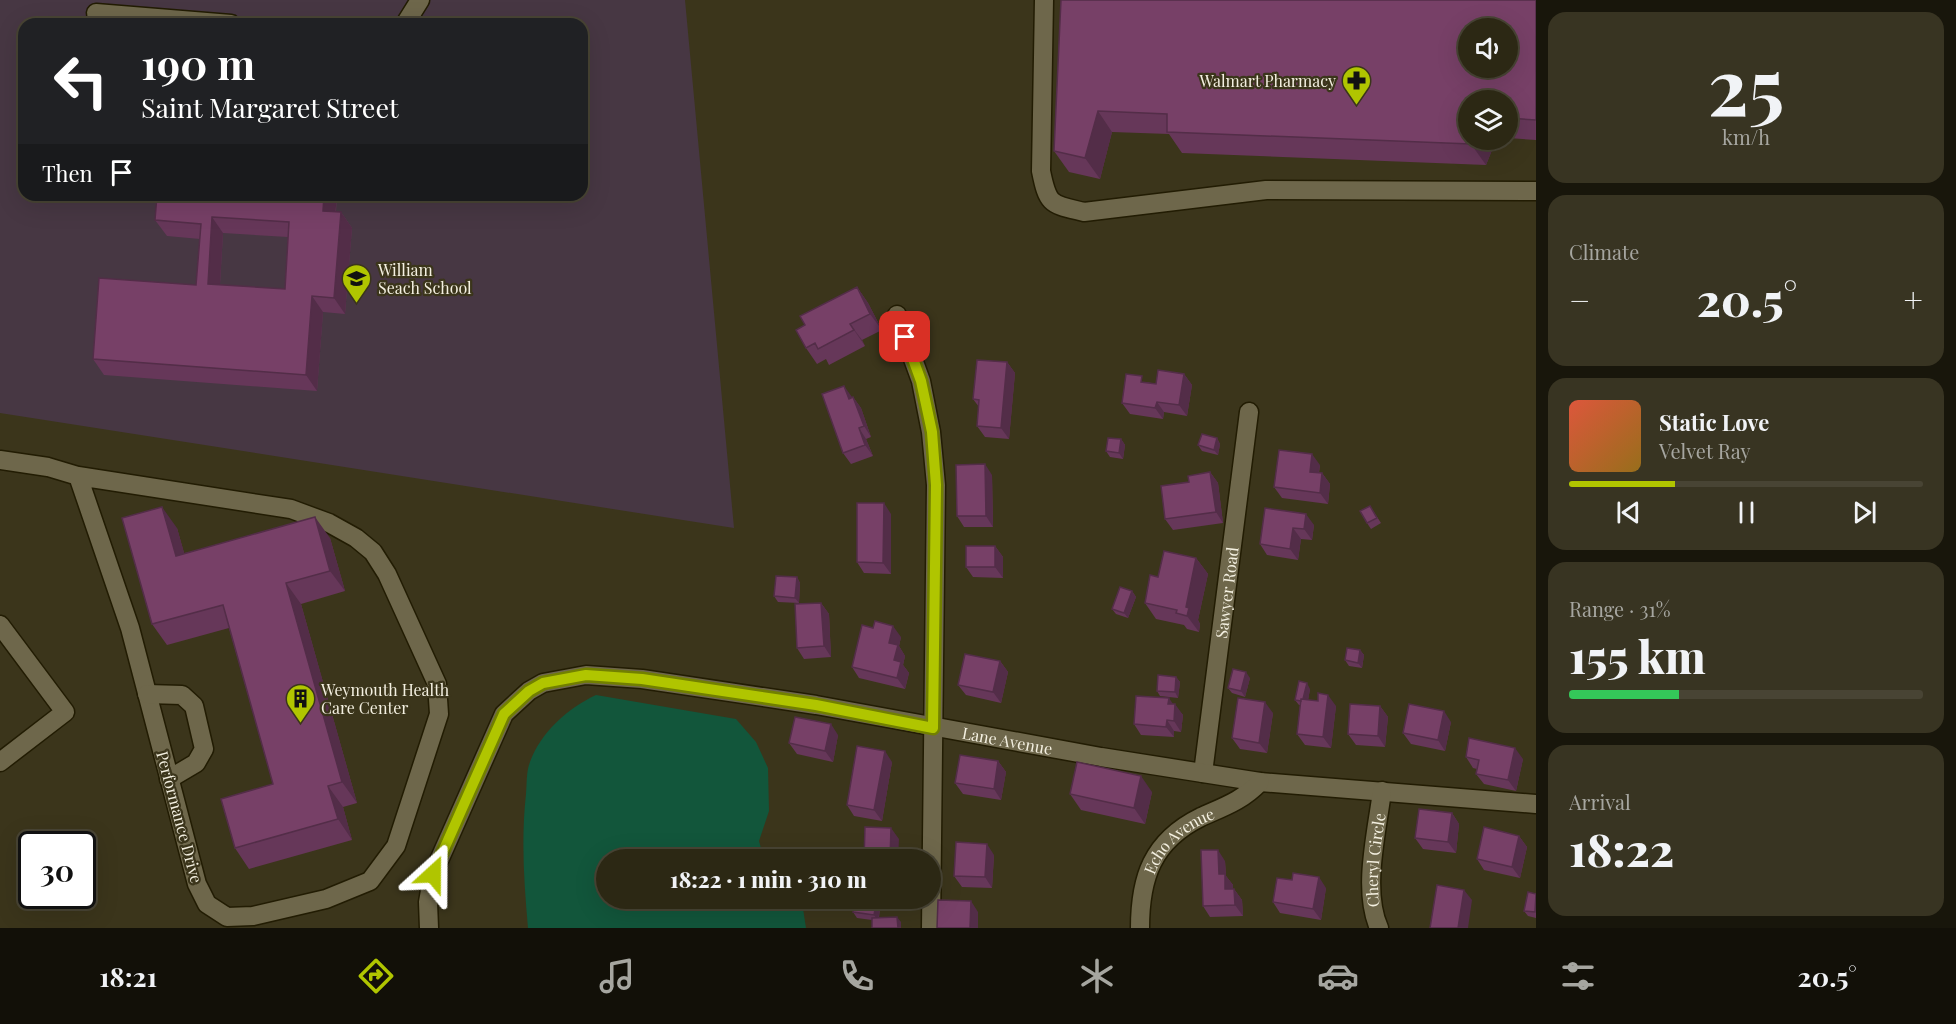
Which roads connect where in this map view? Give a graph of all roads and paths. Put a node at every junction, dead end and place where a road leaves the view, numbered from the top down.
1 (1044, 0) edge
2 (96, 13) dead end
3 (157, 18) edge
4 (1536, 191) edge
5 (897, 315) dead end
6 (1249, 412) dead end
7 (0, 460) edge
8 (78, 476) junction
9 (0, 625) edge
10 (147, 694) junction
11 (933, 728) junction
12 (0, 762) edge
13 (1203, 773) junction
14 (169, 779) junction
15 (1260, 782) junction
16 (1382, 791) junction
17 (1536, 804) edge
18 (429, 928) edge
19 (931, 928) edge
20 (1140, 928) edge
21 (1379, 928) edge

1 - 4 street
2 - 3 street
5 - 11 street
6 - 13 street, Sawyer Road
7 - 8 street, Performance Drive
8 - 10 street, Performance Drive
8 - 14 street, Performance Drive
9 - 12 street
10 - 14 street, Performance Drive
10 - 14 street
11 - 13 street, Lane Avenue
11 - 18 street, Lane Avenue
11 - 19 street
13 - 15 street, Lane Avenue
15 - 16 street, Lane Avenue
15 - 20 street, Echo Avenue
16 - 17 street, Lane Avenue
16 - 21 street, Cheryl Circle

